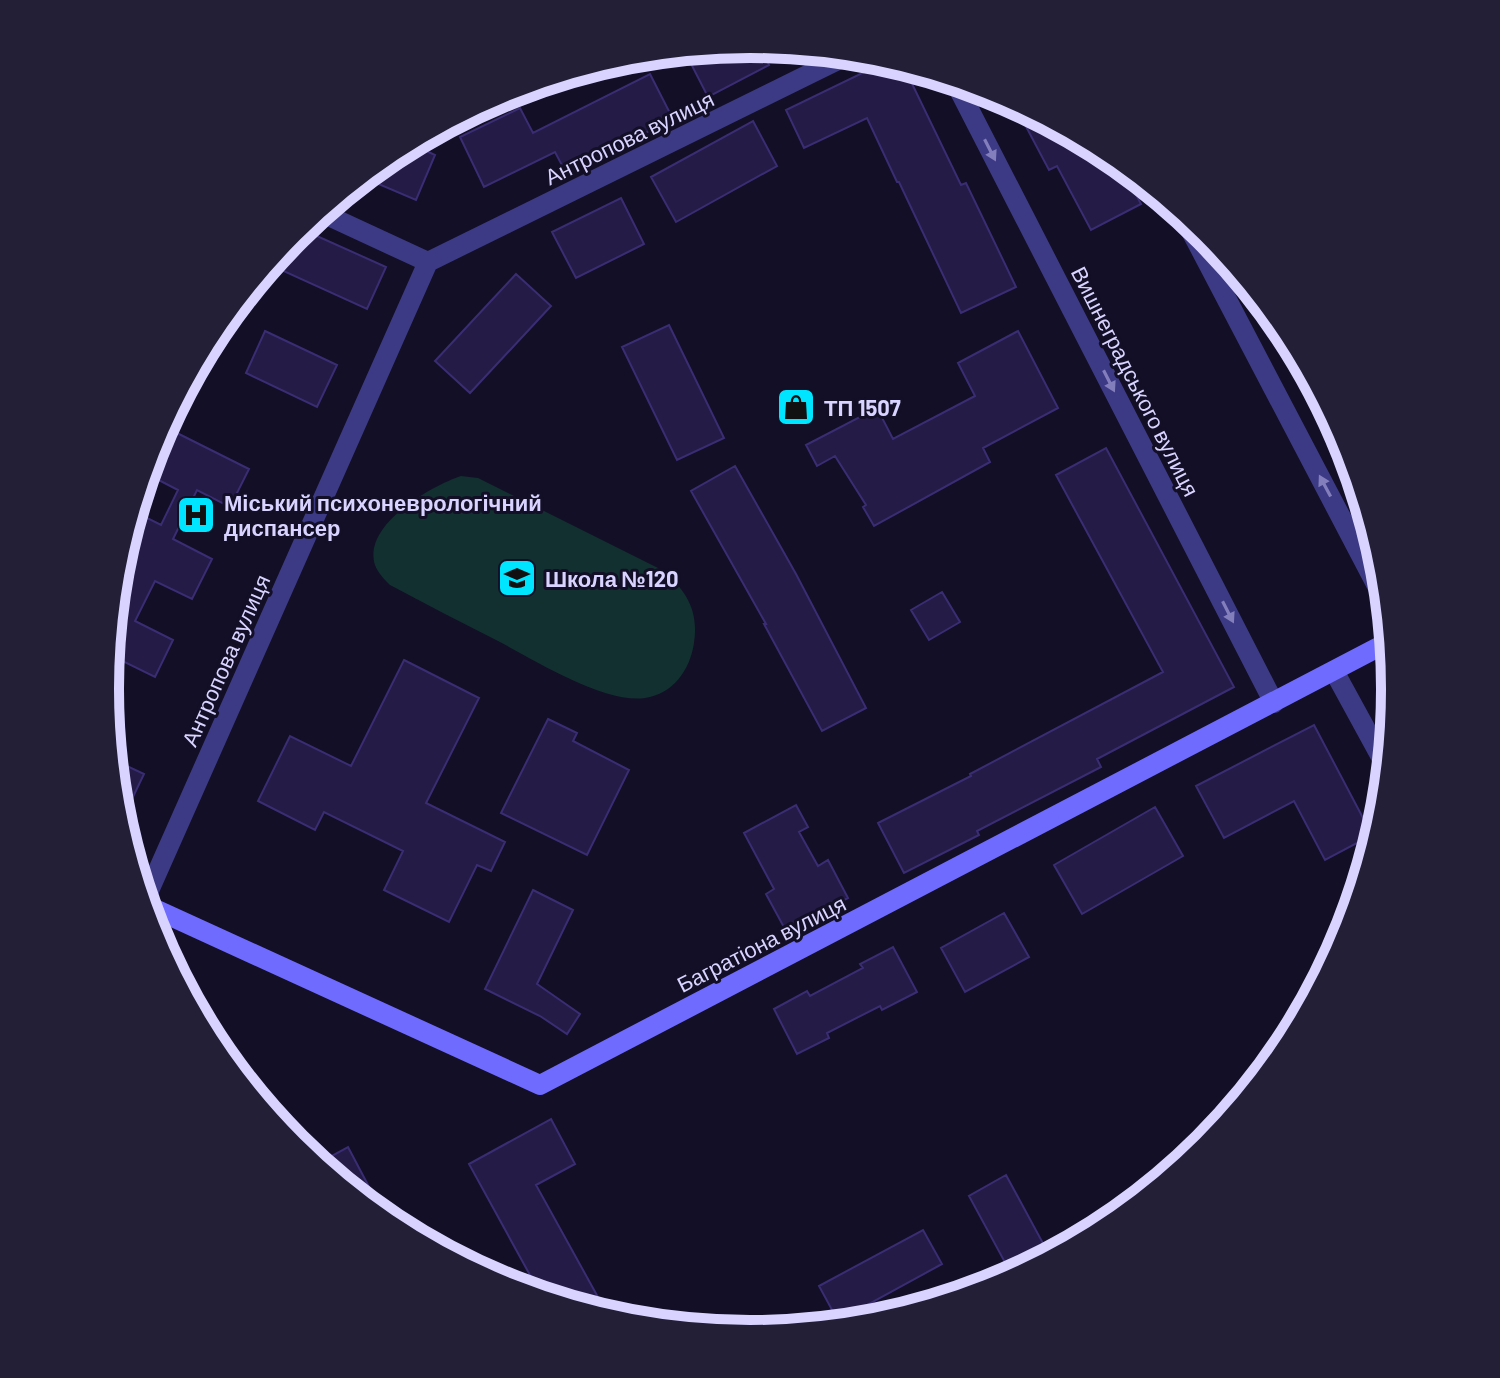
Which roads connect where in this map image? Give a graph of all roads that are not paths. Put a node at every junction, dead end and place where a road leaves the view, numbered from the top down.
1 (832, 63) edge
2 (961, 94) edge
3 (332, 217) edge
4 (1199, 246) edge
5 (428, 262) junction
6 (1370, 573) edge
7 (1380, 646) edge
8 (1334, 671) junction
9 (1274, 703) junction
10 (1378, 751) edge
11 (151, 888) edge
12 (159, 910) edge

1 - 5 street, Антропова вулиця
2 -> 9 street, Вишнеградського вулиця
3 - 5 street
6 -> 4 street
5 - 11 street, Антропова вулиця
7 - 8 street, Багратіона вулиця
8 - 9 street, Багратіона вулиця
8 - 10 street
9 - 12 street, Багратіона вулиця

